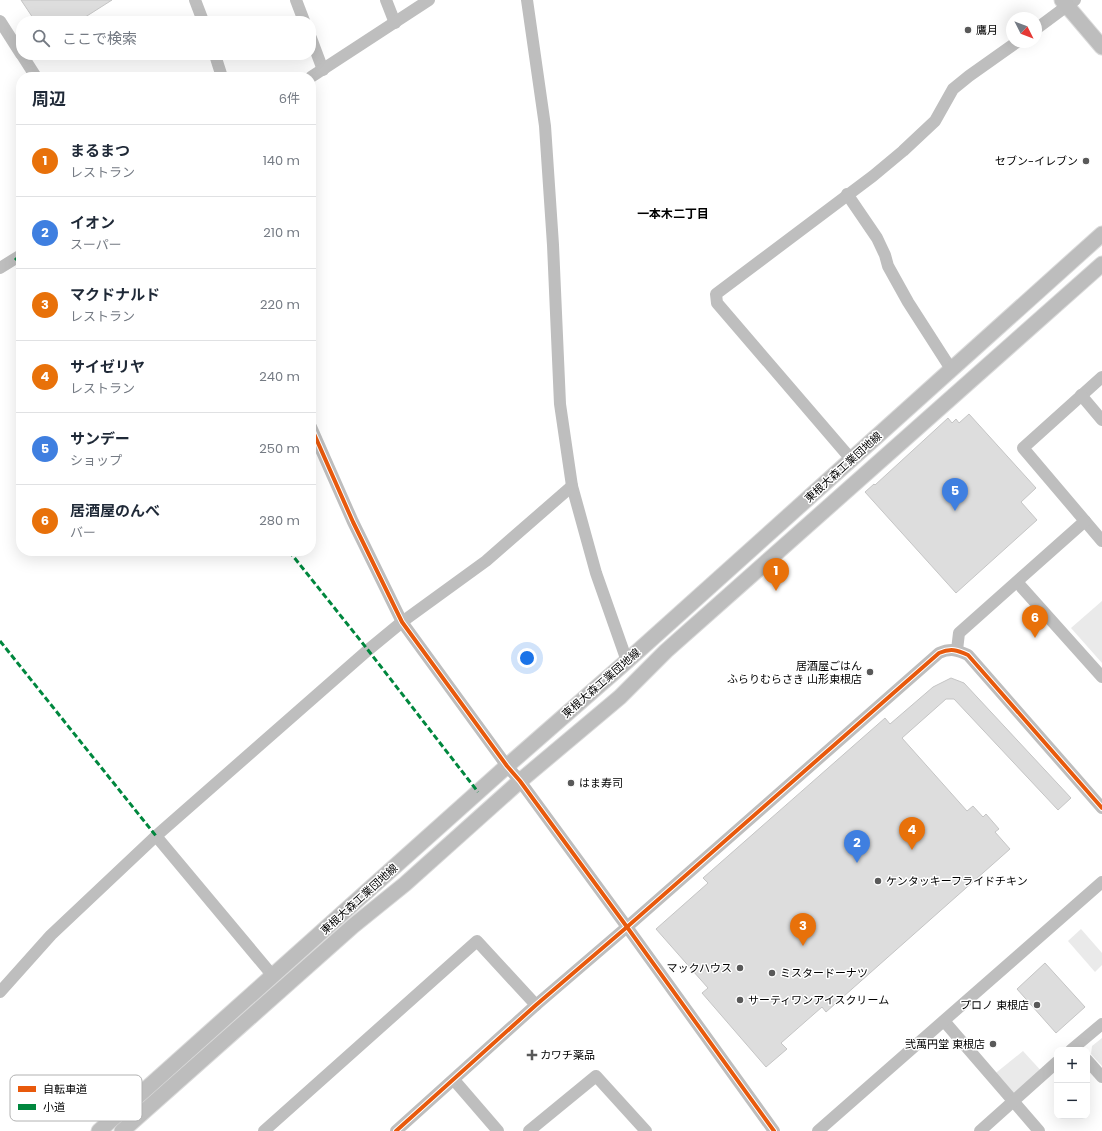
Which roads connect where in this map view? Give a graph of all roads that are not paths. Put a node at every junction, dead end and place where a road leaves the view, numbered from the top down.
1 (195, 0) edge
2 (296, 0) edge
3 (386, 0) edge
4 (429, 0) edge
5 (527, 0) edge
6 (1068, 2) edge
7 (201, 16) edge
8 (302, 16) edge
9 (0, 21) edge
10 (395, 23) junction
11 (1042, 23) edge
12 (16, 46) edge
13 (1102, 47) edge
14 (1009, 48) edge
15 (316, 51) edge
16 (25, 60) edge
17 (217, 60) edge
18 (323, 70) junction
19 (33, 72) edge
20 (220, 72) edge
21 (316, 74) edge
22 (847, 194) junction
23 (1102, 234) edge
24 (16, 258) edge
25 (1102, 264) edge
26 (0, 268) edge
27 (951, 369) junction
28 (1102, 377) edge
29 (1080, 396) junction
30 (1102, 420) edge
31 (316, 439) edge
32 (852, 459) junction
33 (572, 486) junction
34 (1085, 521) junction
35 (1102, 541) edge
36 (1017, 582) junction
37 (402, 622) junction
38 (957, 650) junction
39 (627, 661) junction
40 (1102, 677) edge
41 (507, 766) junction
42 (520, 781) junction
43 (1102, 808) edge
44 (156, 836) junction
45 (1102, 882) edge
46 (627, 927) junction
47 (273, 976) junction
48 (0, 992) edge
49 (536, 1005) junction
50 (944, 1021) junction
51 (1102, 1024) edge
52 (1076, 1047) edge
53 (1090, 1063) edge
54 (1054, 1065) edge
55 (1102, 1077) edge
56 (454, 1080) junction
57 (142, 1093) edge
58 (1014, 1101) junction
59 (142, 1113) edge
60 (110, 1121) edge
61 (133, 1121) edge
62 (99, 1131) edge
63 (122, 1131) edge
64 (264, 1131) edge
65 (396, 1131) edge
66 (498, 1131) edge
67 (529, 1131) edge
68 (646, 1131) edge
69 (774, 1131) edge
70 (818, 1131) edge
71 (980, 1131) edge
72 (1040, 1131) edge

1 - 7 street
2 - 8 street
3 - 10 street
4 - 10 street
5 - 33 street
6 - 11 street
6 - 13 main road
9 - 12 street
10 - 18 street
14 - 22 street
15 - 18 street
16 - 19 street
17 - 20 street
18 - 21 street
22 - 27 street
22 - 32 street
23 - 27 main road, 東根大森工業団地線
24 - 26 street
25 - 42 main road, 東根大森工業団地線
27 - 32 main road, 東根大森工業団地線
28 - 29 street
29 - 30 street
29 - 34 street
31 - 37 street
32 - 39 main road, 東根大森工業団地線
33 - 37 street
33 - 39 street
34 - 35 street
34 - 36 street
36 - 38 street
36 - 40 street
37 - 41 street
37 - 44 street
38 - 43 street
38 - 46 street
39 - 41 main road, 東根大森工業団地線
41 - 42 street
41 - 47 main road, 東根大森工業団地線
42 - 46 street
42 - 59 main road, 東根大森工業団地線
44 - 47 street
44 - 48 street
45 - 50 street
46 - 49 street
46 - 69 street
47 - 57 main road, 東根大森工業団地線
49 - 56 street
49 - 64 street
50 - 58 street
50 - 70 street
51 - 52 street
53 - 55 street
54 - 58 street
56 - 65 street
56 - 66 street
58 - 71 street
58 - 72 street
60 - 62 main road, 東根大森工業団地線
61 - 63 main road, 東根大森工業団地線
67 - 68 street

